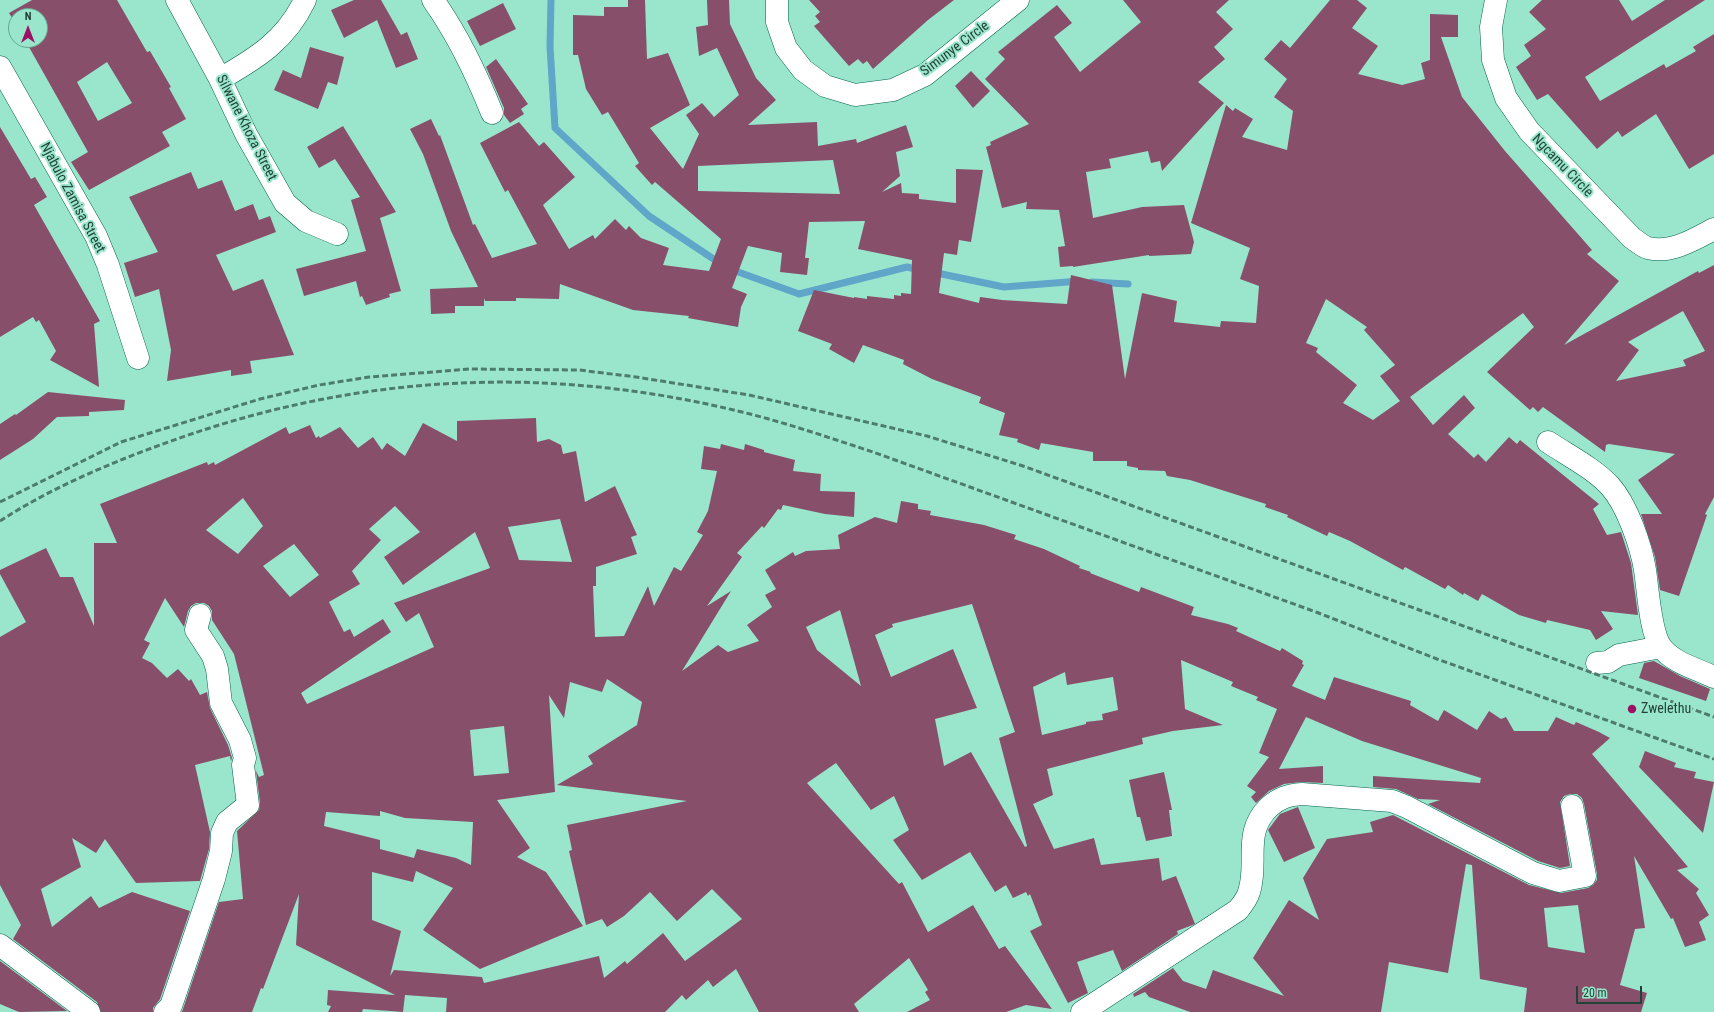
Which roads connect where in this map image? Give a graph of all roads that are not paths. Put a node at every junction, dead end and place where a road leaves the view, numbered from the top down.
1 (177, 0) edge
2 (305, 0) edge
3 (433, 0) edge
4 (777, 0) edge
5 (1018, 0) edge
6 (1496, 0) edge
7 (0, 67) edge
8 (220, 79) junction
9 (492, 113) dead end
10 (1714, 229) edge
11 (337, 234) dead end
12 (138, 358) dead end
13 (1548, 442) dead end
14 (200, 615) dead end
15 (1661, 647) junction
16 (1597, 663) dead end
17 (1714, 677) edge
18 (1572, 806) dead end
19 (0, 945) edge
20 (89, 1012) edge
21 (165, 1012) edge
22 (1082, 1012) edge

1 - 8 street, Silwane Khoza Street
2 - 8 street
3 - 9 street
4 - 5 street, Simunye Circle
6 - 10 street, Ngcamu Circle
7 - 12 street, Njabulo Zamisa Street
8 - 11 street, Silwane Khoza Street
13 - 15 street
14 - 21 street
15 - 16 street
15 - 17 street
18 - 22 street
19 - 20 street

